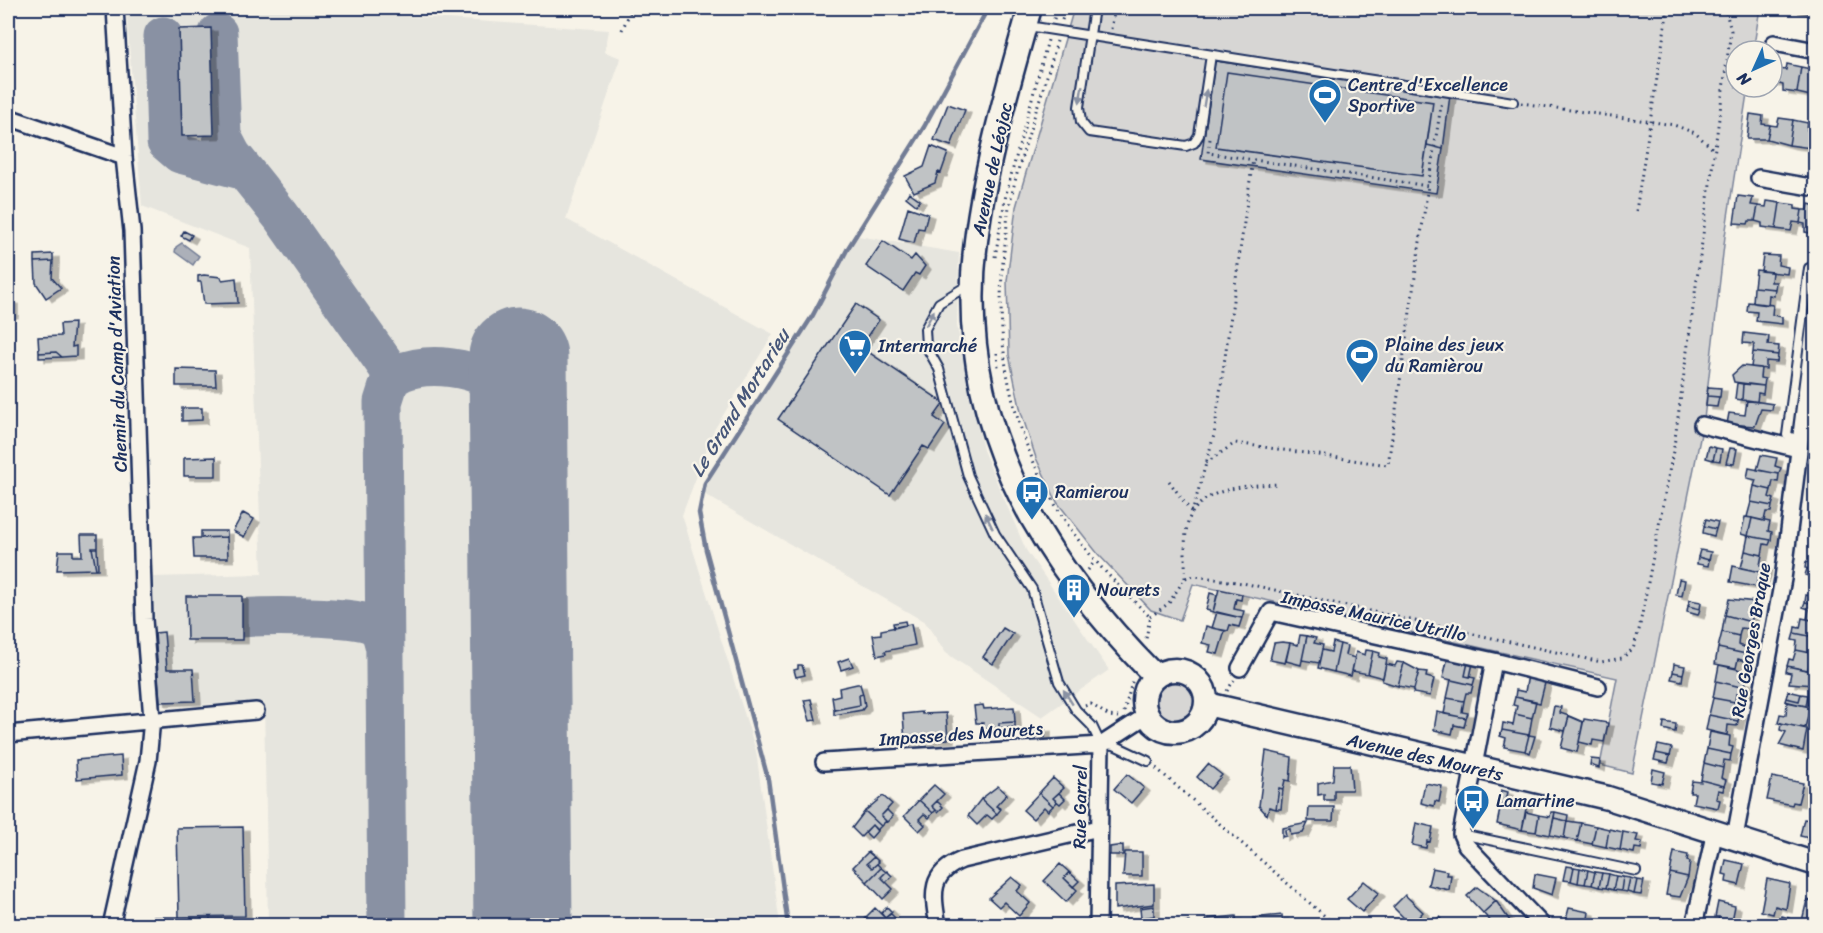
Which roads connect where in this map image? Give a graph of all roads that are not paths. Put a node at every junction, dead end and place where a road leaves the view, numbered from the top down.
1 (116, 8) edge
2 (1094, 8) edge
3 (1028, 17) edge
4 (1090, 36) junction
5 (1784, 45) edge
6 (1815, 51) edge
7 (1211, 55) junction
8 (1513, 102) road end
9 (8, 117) edge
10 (124, 157) junction
11 (1759, 178) dead end
12 (1815, 188) edge
13 (1815, 266) edge
14 (973, 282) junction
15 (1815, 315) edge
16 (1702, 425) dead end
17 (1798, 445) junction
18 (1494, 661) junction
19 (1240, 668) dead end
20 (1155, 676) junction
21 (1598, 687) dead end
22 (1207, 704) junction
23 (256, 711) dead end
24 (1147, 714) junction
25 (152, 719) junction
26 (8, 734) edge
27 (1102, 744) junction
28 (1148, 761) road end
29 (824, 762) dead end
30 (1475, 769) junction
31 (1099, 828) junction
32 (1461, 834) junction
33 (1725, 834) junction
34 (1815, 864) edge
35 (1636, 871) dead end
36 (111, 926) edge
37 (938, 926) edge
38 (1098, 926) edge
39 (1543, 926) edge
40 (1694, 926) edge

1 - 10 street, Chemin du Camp d'Aviation
2 - 4 lane
3 - 4 lane
3 - 14 main road, Avenue de Léojac
4 - 7 lane
4 -> 7 lane
5 - 6 street
7 - 8 lane
9 - 10 street
10 - 25 street, Chemin du Camp d'Aviation
11 - 12 street
13 - 17 lane
14 - 20 main road, Avenue de Léojac
27 -> 14 lane
15 - 17 street, Rue Georges Braque
16 - 17 street
17 - 33 street, Rue Georges Braque
18 - 19 street, Impasse Maurice Utrillo
18 - 21 street, Impasse Maurice Utrillo
18 - 30 street
20 - 22 main road
20 - 24 main road
22 - 24 main road
22 - 30 main road, Avenue des Mourets
23 - 25 street
24 - 27 street, Rue Garrel
25 - 26 street
25 - 36 street, Chemin du Camp d'Aviation
27 - 28 lane
27 - 29 street, Impasse des Mourets
27 - 31 street, Rue Garrel
30 - 32 street
30 - 33 main road, Avenue des Mourets
31 - 37 street
31 - 38 street, Rue Garrel
32 - 35 lane
32 - 39 street
33 - 34 main road, Avenue des Mourets
33 - 40 street, Rue Georges Braque

